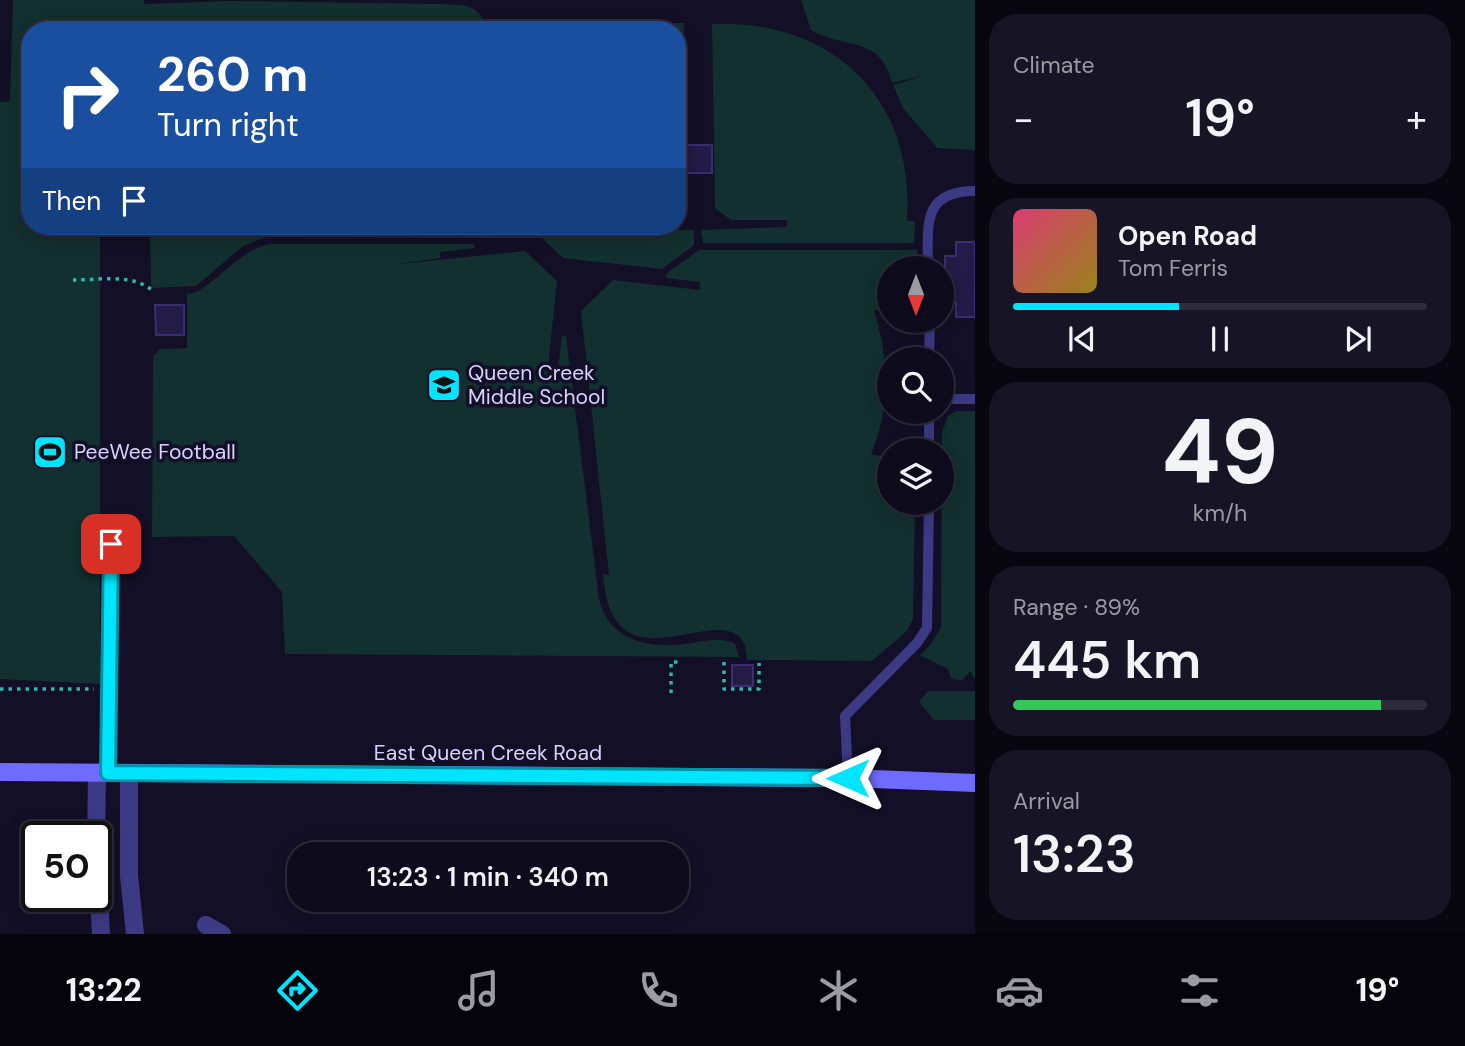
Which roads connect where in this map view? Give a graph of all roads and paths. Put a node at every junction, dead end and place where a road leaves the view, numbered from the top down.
1 (975, 191) edge
2 (928, 256) edge
3 (73, 281) dead end
4 (153, 291) dead end
5 (954, 399) edge
6 (975, 399) edge
7 (929, 515) edge
8 (111, 544) dead end
9 (680, 662) dead end
10 (724, 662) dead end
11 (759, 663) dead end
12 (0, 689) edge
13 (106, 689) junction
14 (671, 693) dead end
15 (0, 772) edge
16 (103, 773) junction
17 (129, 773) junction
18 (848, 778) junction
19 (975, 783) edge
20 (206, 925) dead end
21 (101, 934) edge
22 (135, 934) edge
23 (222, 934) edge

1 - 2 lane
3 - 4 path
5 - 6 lane
7 - 18 lane
8 - 13 lane
9 - 14 path
10 - 11 path
12 - 13 path
13 - 16 lane
15 - 16 main road, East Queen Creek Road
16 - 17 main road, East Queen Creek Road
16 - 21 street
17 - 18 main road, East Queen Creek Road
17 - 22 street
18 - 19 main road, East Queen Creek Road
20 - 23 street

